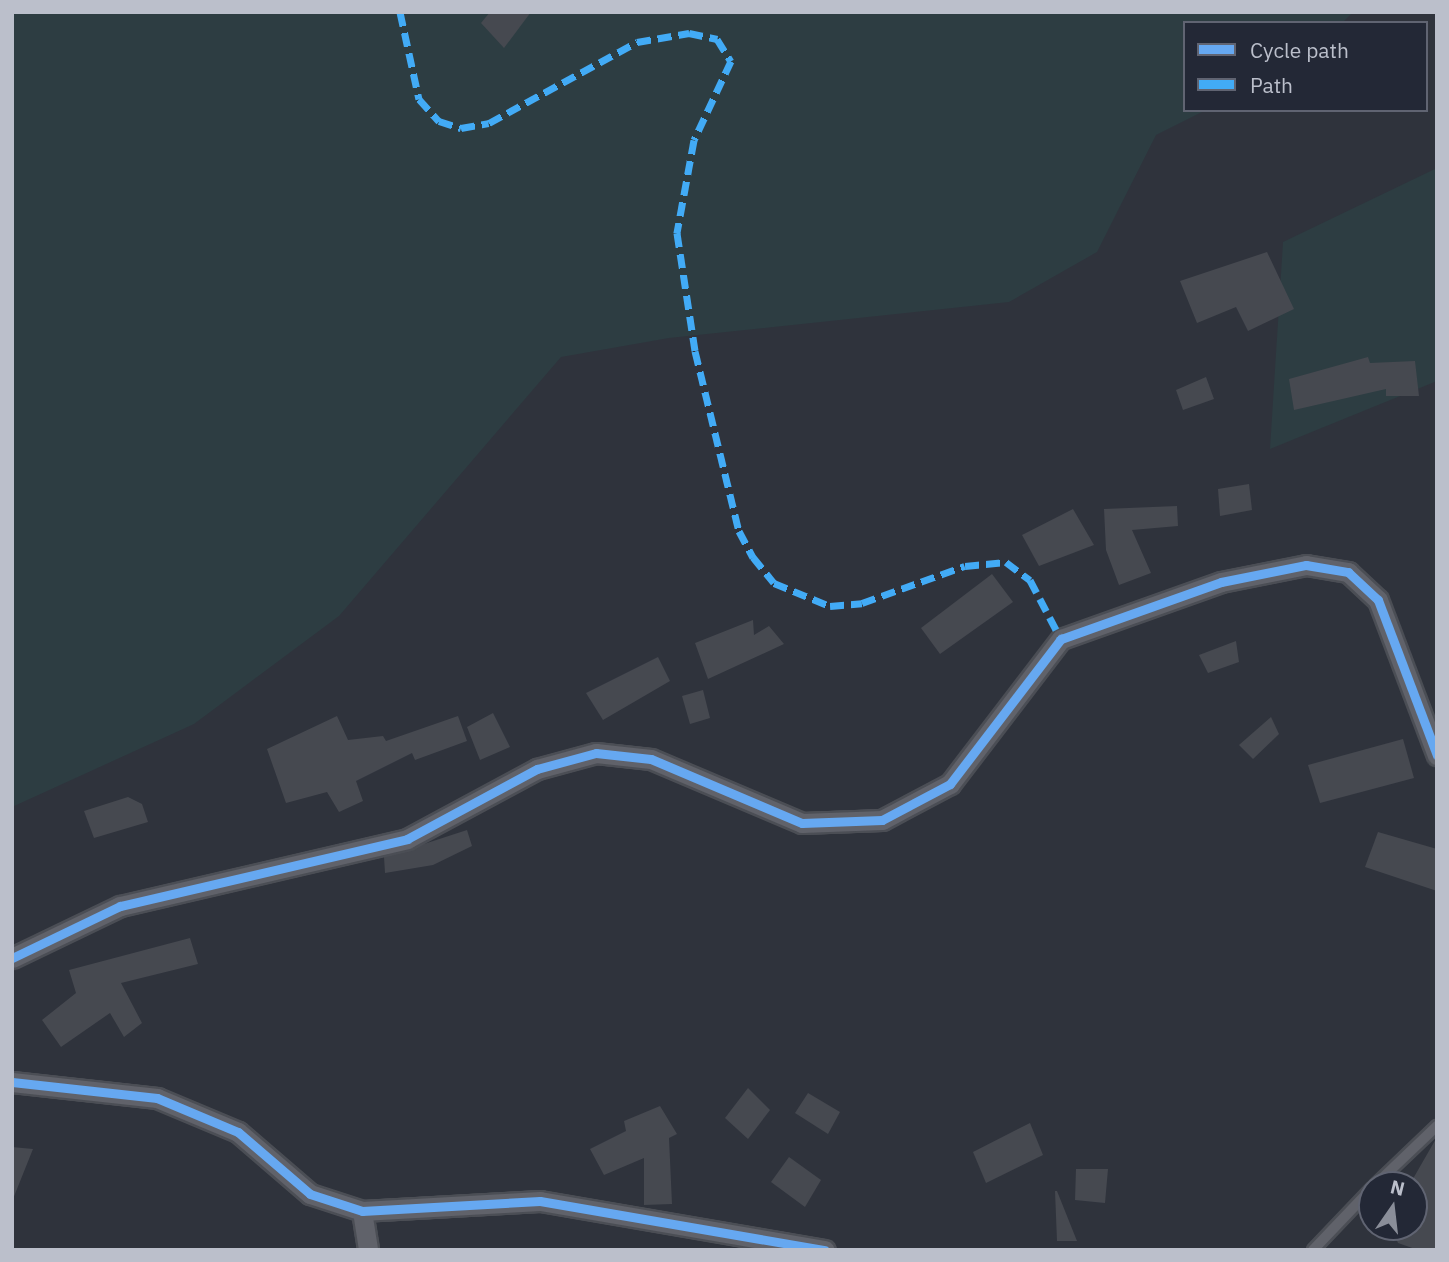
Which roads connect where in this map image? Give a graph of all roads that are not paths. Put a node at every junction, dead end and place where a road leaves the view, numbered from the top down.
1 (1437, 755) edge
2 (12, 958) edge
3 (12, 1082) edge
4 (1437, 1126) edge
5 (1390, 1171) edge
6 (1358, 1203) edge
7 (362, 1211) junction
8 (368, 1250) edge
9 (825, 1250) edge
10 (1313, 1250) edge

1 - 2 street
3 - 7 street
4 - 5 lane
6 - 10 lane
7 - 8 street
7 - 9 street

